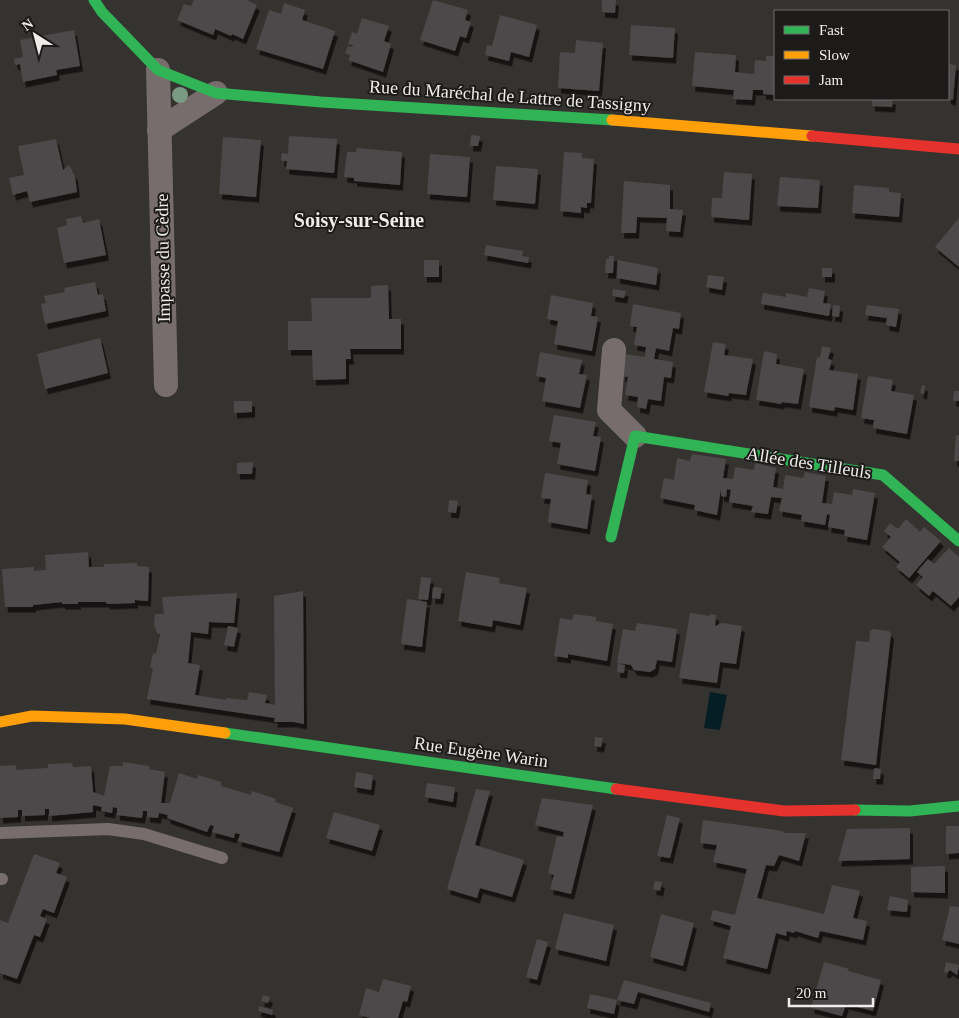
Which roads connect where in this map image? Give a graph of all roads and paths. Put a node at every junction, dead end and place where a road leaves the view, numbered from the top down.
1 (94, 0) edge
2 (158, 70) junction
3 (216, 93) junction
4 (159, 130) junction
5 (959, 149) edge
6 (614, 350) dead end
7 (166, 385) dead end
8 (635, 436) junction
9 (611, 537) dead end
10 (959, 541) edge
11 (0, 722) edge
12 (959, 806) edge
13 (0, 833) edge
14 (222, 858) dead end

1 - 2 street, Rue du Maréchal de Lattre de Tassigny
2 - 3 street, Rue du Maréchal de Lattre de Tassigny
2 - 4 street, Impasse du Cèdre
3 - 4 street
3 - 5 street, Rue du Maréchal de Lattre de Tassigny
4 - 7 street, Impasse du Cèdre
6 - 8 street
8 - 9 street
8 - 10 street, Allée des Tilleuls
11 - 12 street, Rue Eugène Warin
13 - 14 lane

